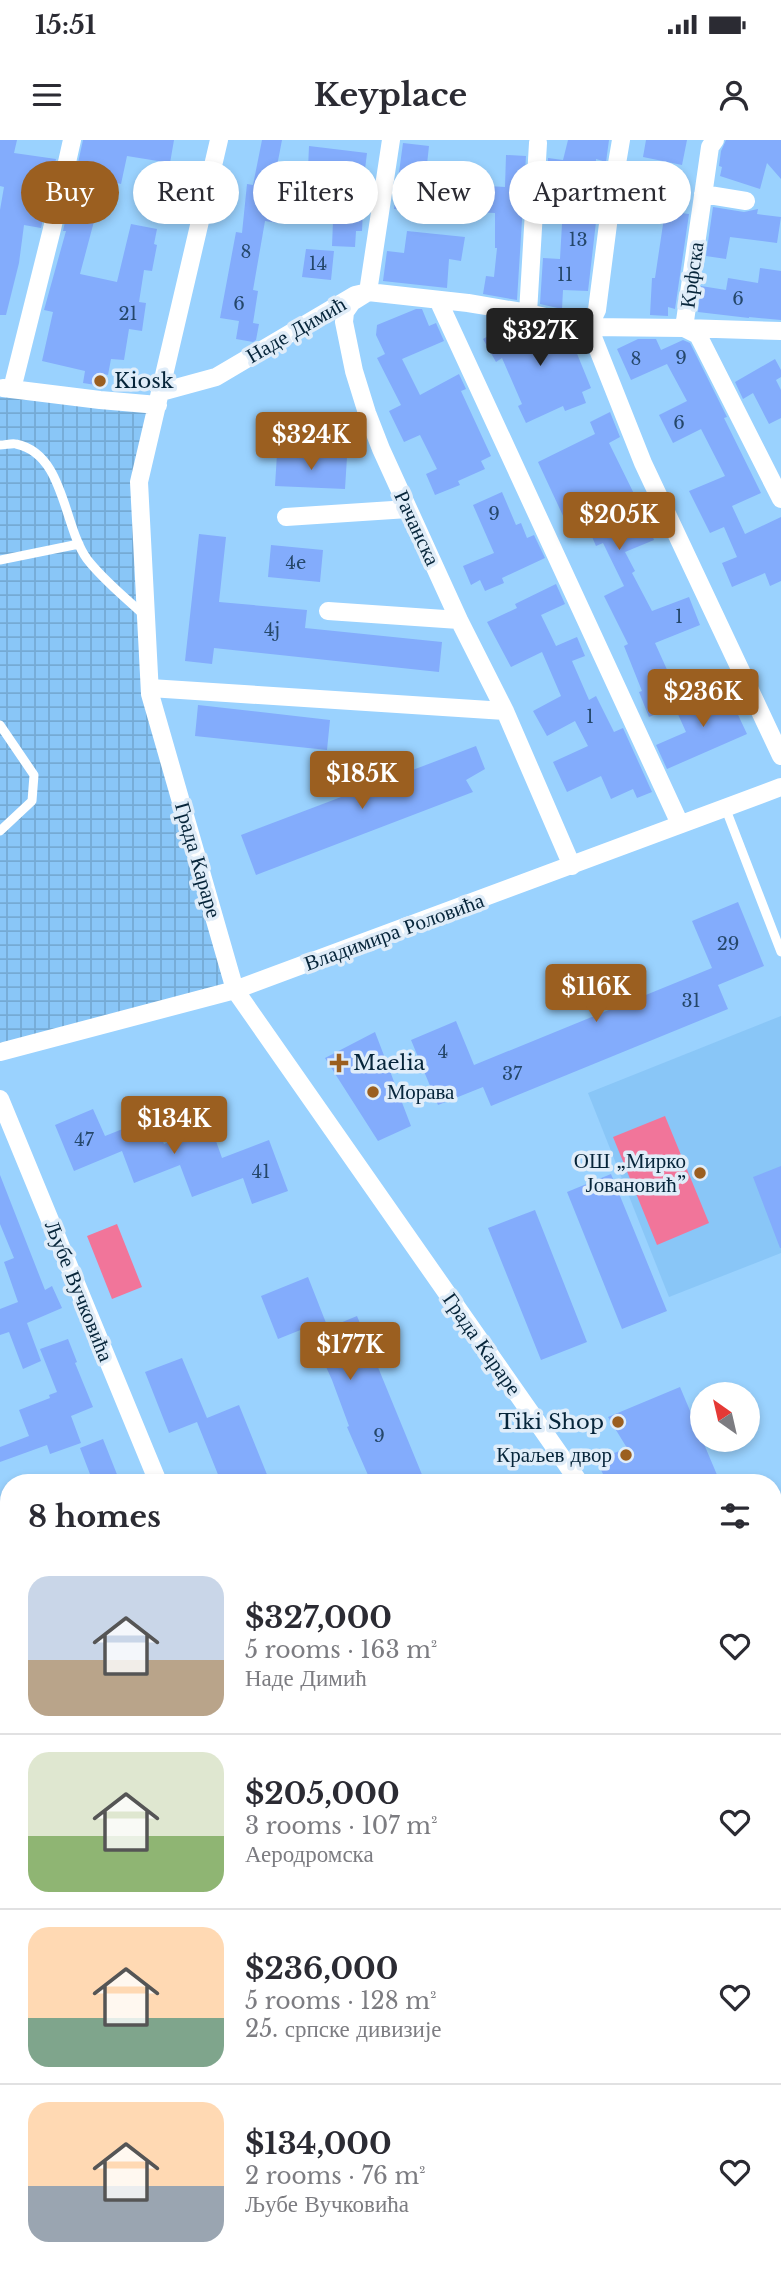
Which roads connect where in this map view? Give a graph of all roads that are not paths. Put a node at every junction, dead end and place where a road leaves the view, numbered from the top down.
1 (72, 140) edge
2 (219, 140) edge
3 (391, 140) edge
4 (621, 140) edge
5 (715, 140) edge
6 (538, 143) dead end
7 (703, 194) junction
8 (746, 201) dead end
9 (368, 292) junction
10 (438, 300) junction
11 (528, 313) junction
12 (589, 327) junction
13 (691, 331) junction
14 (781, 331) edge
15 (6, 388) edge
16 (160, 398) junction
17 (0, 445) edge
18 (781, 499) edge
19 (408, 509) junction
20 (286, 517) dead end
21 (79, 544) junction
22 (0, 560) edge
23 (328, 611) dead end
24 (146, 617) junction
25 (459, 620) junction
26 (150, 688) junction
27 (505, 711) junction
28 (0, 725) edge
29 (781, 756) edge
30 (781, 787) edge
31 (725, 807) junction
32 (680, 824) junction
33 (0, 831) edge
34 (572, 866) junction
35 (781, 952) edge
36 (235, 990) junction
37 (0, 1052) edge
38 (0, 1099) edge
39 (155, 1474) edge
40 (573, 1474) edge

1 - 15 street
2 - 16 street, Града Караре
3 - 9 street
4 - 12 street
5 - 7 street, Крфска
6 - 11 street
7 - 8 street
7 - 13 street, Крфска
9 - 10 street, Наде Димић
9 - 16 street, Наде Димић
9 - 19 street, Рачанска
10 - 11 street, Наде Димић
10 - 32 street
11 - 12 street, Наде Димић
12 - 13 street, Наде Димић
12 - 29 street
13 - 14 street, Наде Димић
13 - 18 street
15 - 16 street, Наде Димић
16 - 24 street, Града Караре
17 - 21 lane
19 - 20 street
19 - 25 street, Рачанска
21 - 22 lane
21 - 24 lane
23 - 25 street
24 - 26 street, Града Караре
25 - 27 street, Рачанска
26 - 27 street
26 - 36 street, Града Караре
27 - 34 street, Рачанска
28 - 33 lane
30 - 31 street, Владимира Роловића
31 - 32 street, Владимира Роловића
31 - 35 lane
32 - 34 street, Владимира Роловића
34 - 36 street, Владимира Роловића
36 - 37 street, Владимира Роловића
36 - 40 street, Града Караре
38 - 39 street, Љубе Вучковића

